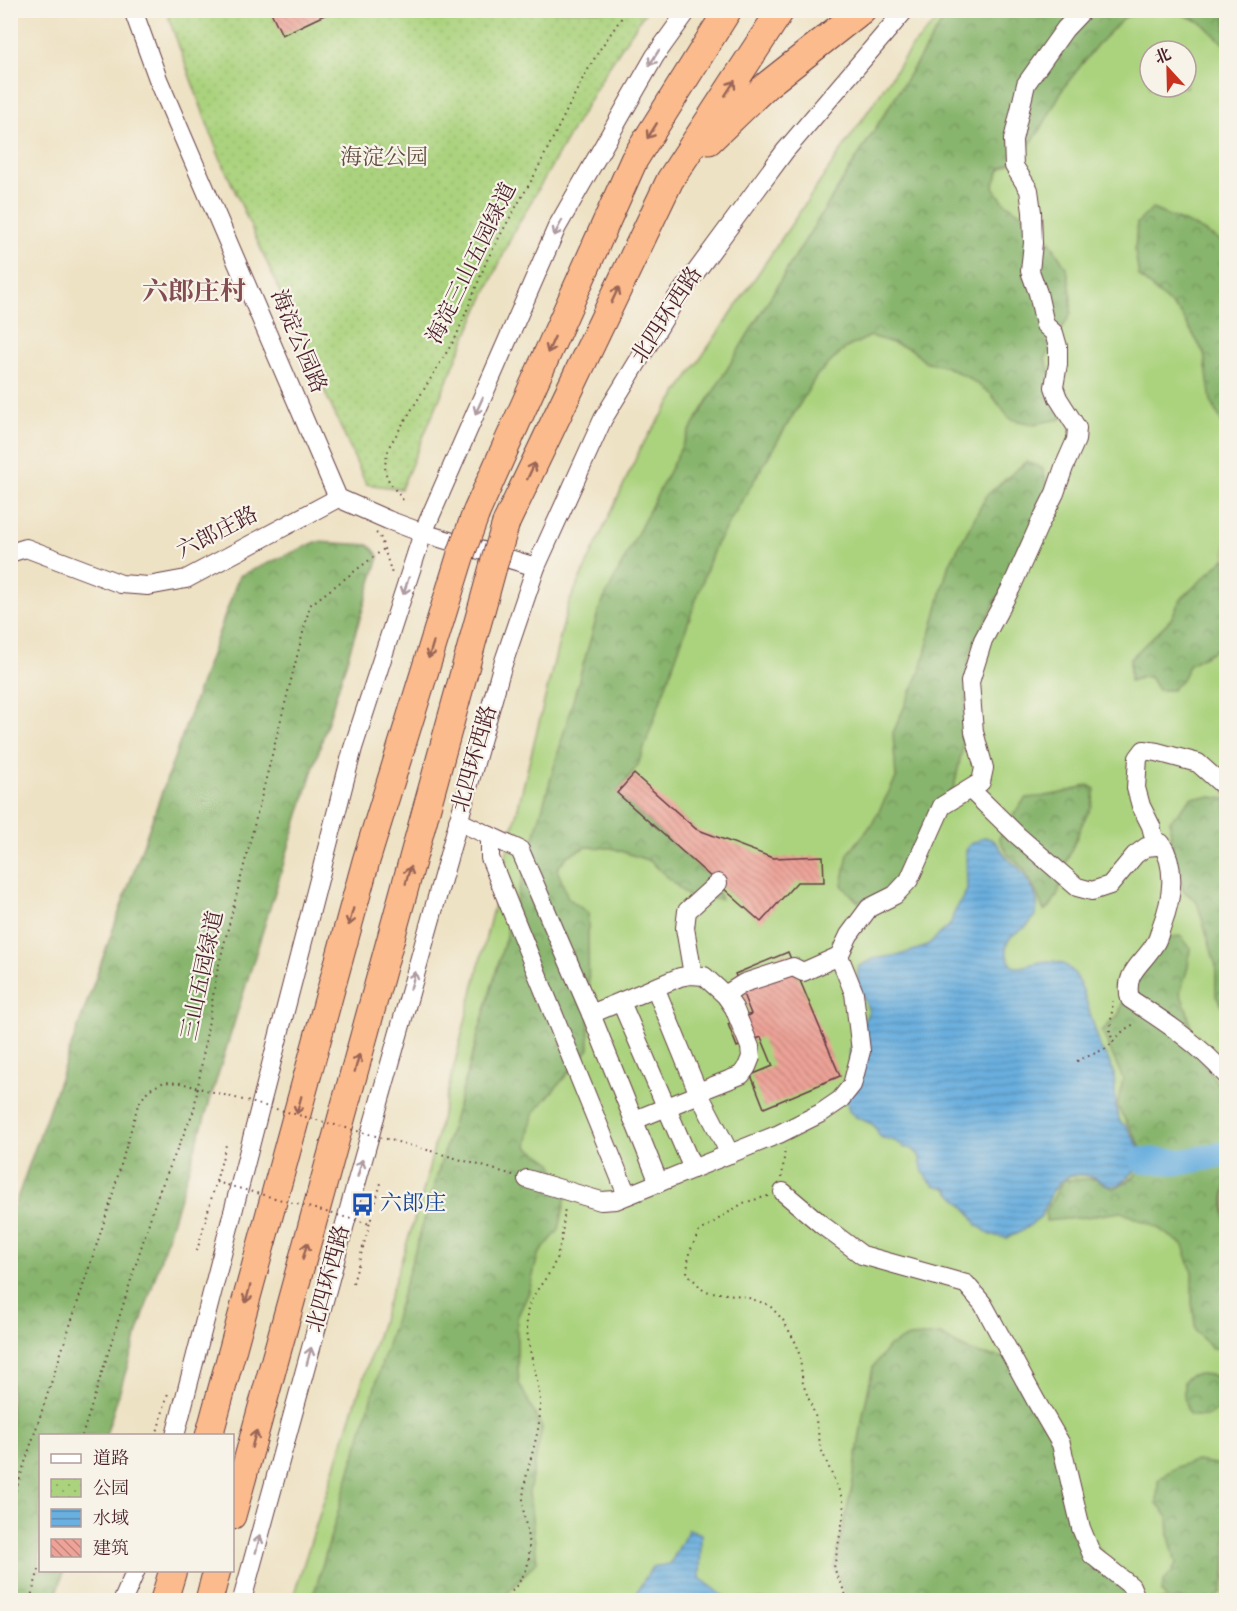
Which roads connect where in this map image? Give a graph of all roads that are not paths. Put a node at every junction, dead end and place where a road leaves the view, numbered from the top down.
1 (133, 10) edge
2 (688, 10) edge
3 (728, 10) edge
4 (781, 10) edge
5 (842, 10) edge
6 (862, 10) edge
7 (905, 10) edge
8 (1083, 10) edge
9 (767, 85) junction
10 (670, 180) junction
11 (338, 498) junction
12 (423, 533) junction
13 (10, 553) edge
14 (536, 567) junction
15 (1227, 788) edge
16 (970, 789) junction
17 (458, 821) junction
18 (490, 836) junction
19 (1156, 846) junction
20 (718, 883) dead end
21 (839, 956) junction
22 (693, 975) junction
23 (655, 987) junction
24 (725, 995) junction
25 (621, 1002) junction
26 (591, 1014) junction
27 (1227, 1075) edge
28 (698, 1092) junction
29 (667, 1107) junction
30 (633, 1119) junction
31 (730, 1154) junction
32 (693, 1169) junction
33 (527, 1179) road end
34 (659, 1183) junction
35 (783, 1192) road end
36 (627, 1196) junction
37 (176, 1434) edge
38 (210, 1434) edge
39 (234, 1509) edge
40 (136, 1572) edge
41 (136, 1572) edge
42 (172, 1572) edge
43 (217, 1572) edge
44 (123, 1600) edge
45 (129, 1600) edge
46 (164, 1600) edge
47 (209, 1600) edge
48 (242, 1600) edge
49 (1137, 1600) edge

1 - 11 street, 海淀公园路
2 -> 12 street
3 -> 38 highway, bridge
10 -> 4 highway, 北四环西路
5 - 9 highway
6 - 9 highway
7 - 14 street, 北四环西路
8 - 16 street
9 - 10 highway
39 -> 10 highway, 北四环西路, bridge
11 - 12 street
11 - 13 street, 六郎庄路
12 - 14 street
12 -> 37 street
14 - 17 street, 北四环西路
15 - 19 street
16 - 19 street
16 - 21 street
17 - 18 street
48 -> 17 street, 北四环西路
18 - 26 street
18 - 36 street
19 - 27 street
20 - 22 street
21 - 24 street
21 - 31 street
22 - 23 street
22 - 24 street
23 - 25 street
23 - 28 street
24 - 28 street
25 - 26 street
25 - 29 street
26 - 30 street
28 - 29 street
28 - 31 street
29 - 30 street
29 - 32 street
30 - 34 street
31 - 32 street
32 - 34 street
33 - 36 street
34 - 36 street
35 - 49 street
40 - 44 street
41 - 45 street
42 - 46 highway
43 - 47 highway

